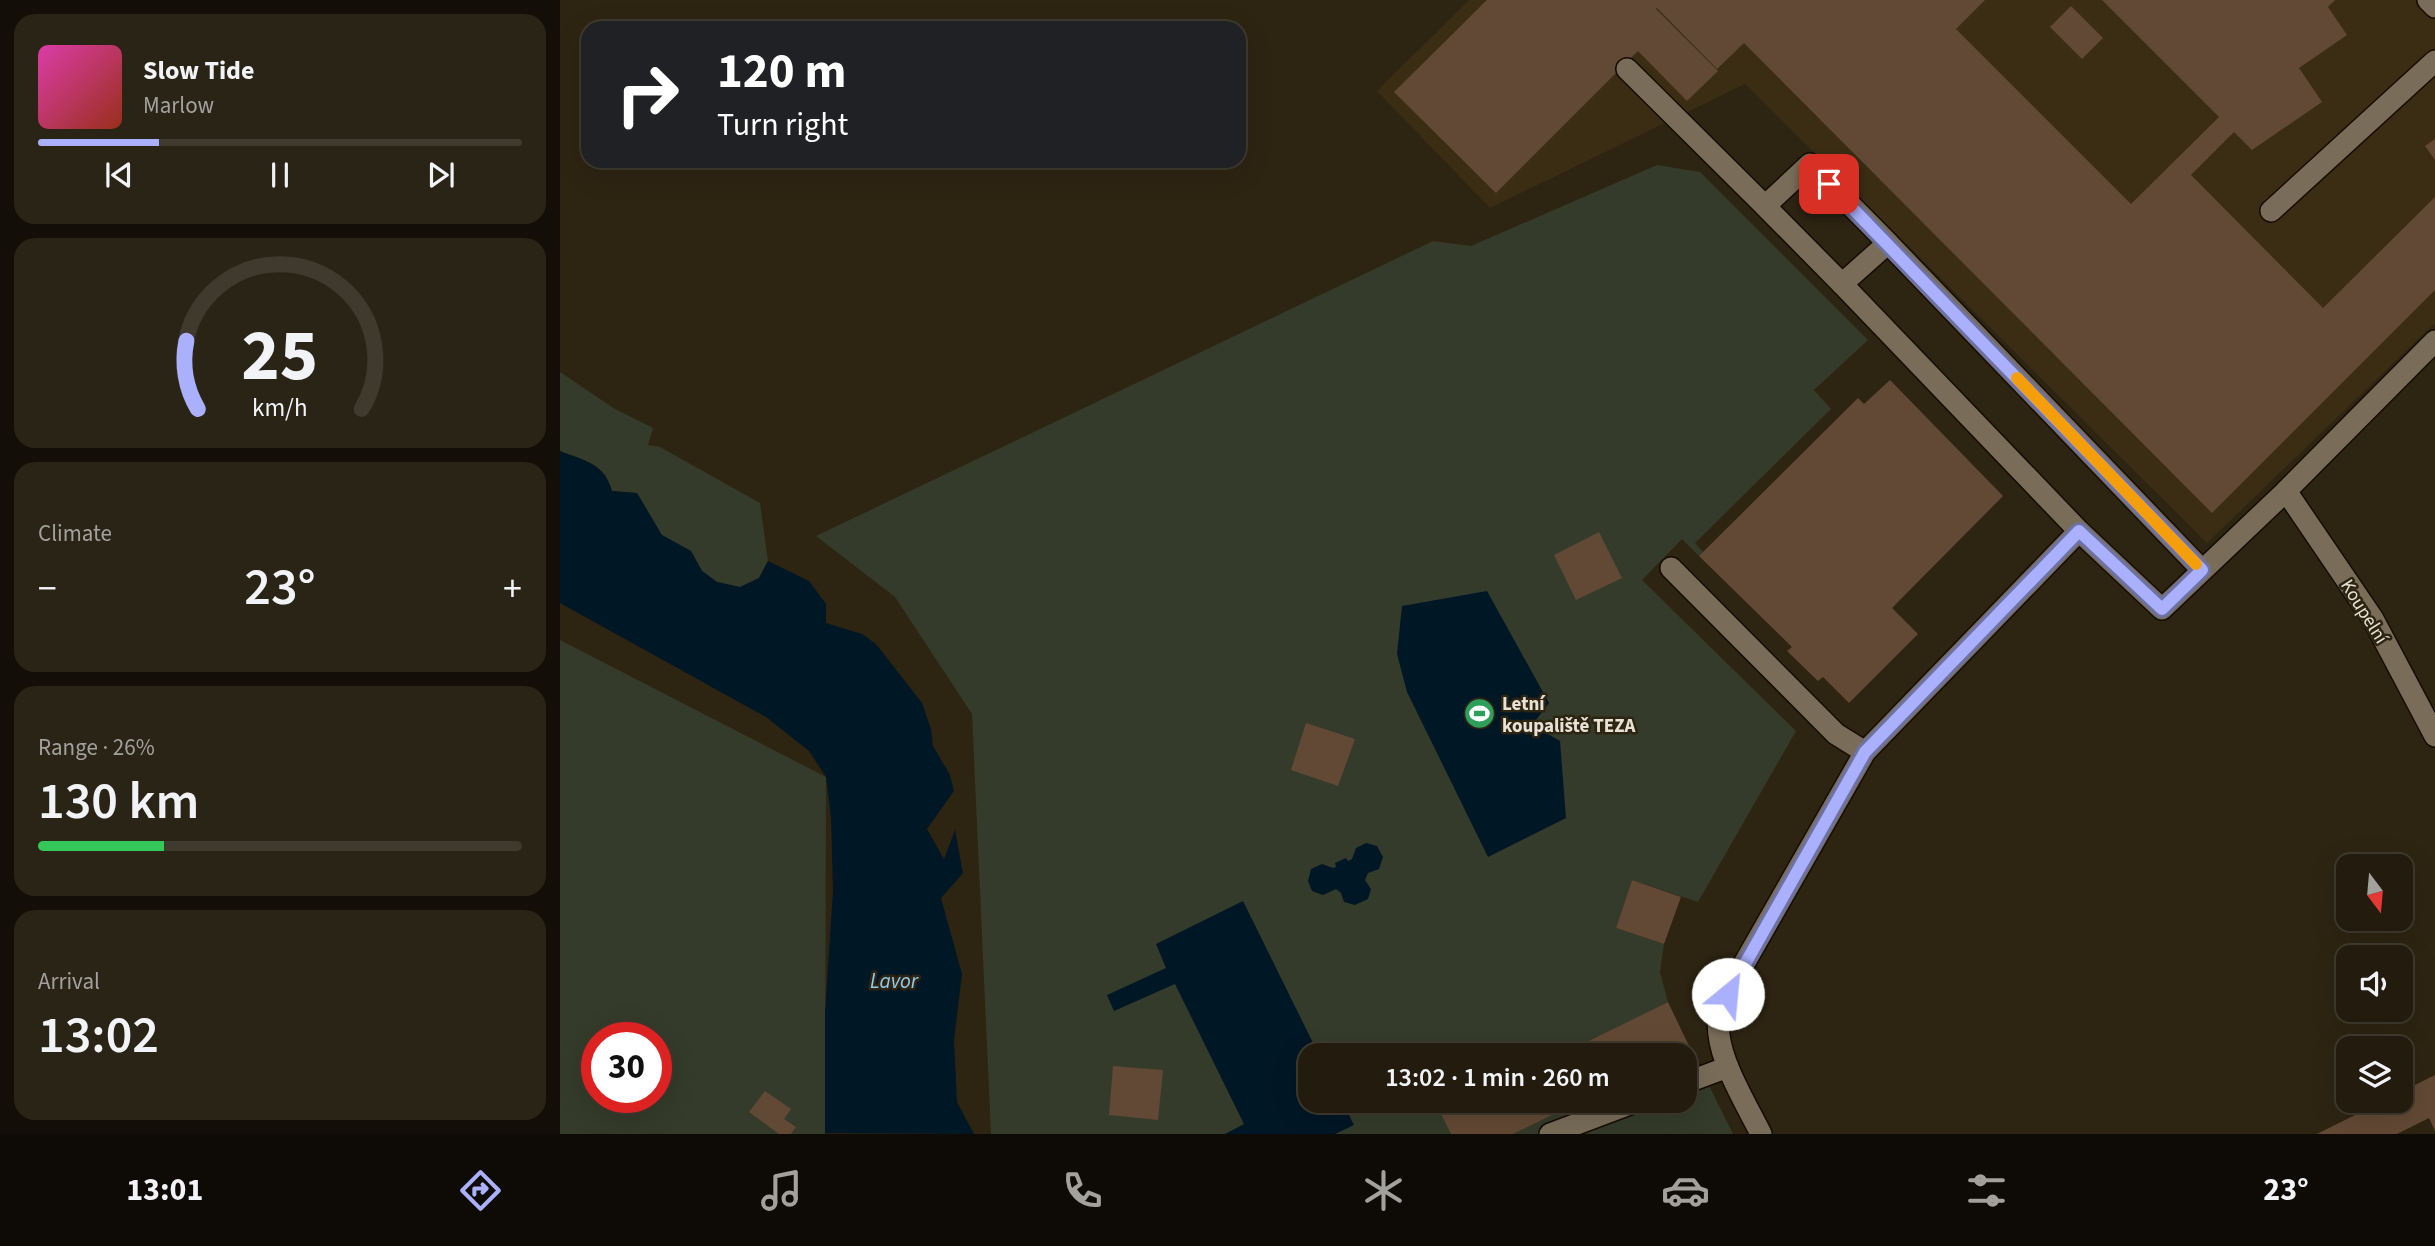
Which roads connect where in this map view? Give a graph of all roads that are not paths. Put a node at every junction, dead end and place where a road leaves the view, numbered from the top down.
1 (2428, 0) edge
2 (2435, 7) edge
3 (2435, 61) edge
4 (1627, 69) dead end
5 (1765, 206) junction
6 (2271, 211) dead end
7 (1888, 243) junction
8 (1842, 284) junction
9 (2435, 341) edge
10 (2287, 491) junction
11 (2079, 531) junction
12 (1671, 568) dead end
13 (2202, 570) junction
14 (2435, 736) edge
15 (1865, 752) junction
16 (1728, 1067) junction
17 (1697, 1079) edge
18 (1606, 1113) edge
19 (1550, 1134) edge
20 (1761, 1134) edge

1 - 2 street
3 - 6 street
4 - 5 street
5 - 7 street
5 - 8 street
7 - 8 street
7 - 13 street
8 - 11 street
9 - 10 street
10 - 13 street
10 - 14 street, Koupelní
11 - 13 street
11 - 15 street
12 - 15 street
15 - 16 street
16 - 17 street
16 - 20 street
18 - 19 street

